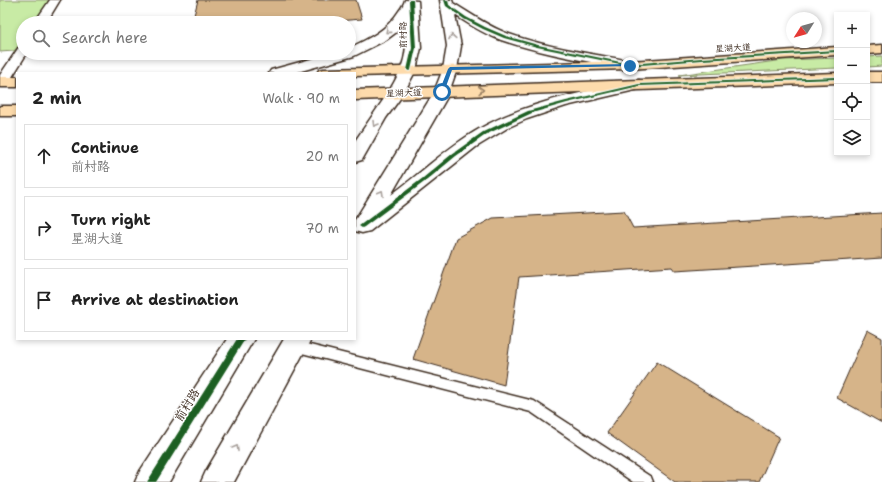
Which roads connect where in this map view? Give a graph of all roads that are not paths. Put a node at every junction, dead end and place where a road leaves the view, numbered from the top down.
1 (55, 0) edge
2 (412, 0) edge
3 (446, 2) edge
4 (45, 16) edge
5 (882, 49) edge
6 (356, 50) edge
7 (870, 50) edge
8 (834, 51) edge
9 (18, 60) edge
10 (326, 60) edge
11 (630, 66) junction
12 (450, 69) junction
13 (409, 70) junction
14 (280, 72) edge
15 (352, 72) edge
16 (870, 77) edge
17 (882, 77) edge
18 (834, 78) edge
19 (6, 82) edge
20 (639, 86) junction
21 (442, 92) junction
22 (396, 93) junction
23 (356, 95) edge
24 (0, 111) edge
25 (16, 111) edge
26 (356, 154) edge
27 (358, 232) edge
28 (240, 340) edge
29 (296, 342) edge
30 (151, 482) edge
31 (217, 482) edge
32 (646, 482) edge

1 - 4 street
2 -> 6 main road
2 - 13 main road, 前村路
3 - 11 main road
12 -> 3 main road
5 - 7 main road
8 - 11 main road, 星湖大道
9 - 19 street
10 - 14 main road
11 - 12 main road, 星湖大道
12 - 13 main road, 星湖大道
12 - 21 main road
13 - 15 main road, 星湖大道
13 - 22 main road, 前村路
16 - 17 main road
18 - 20 main road, 星湖大道
21 -> 20 main road, 星湖大道
20 - 27 main road
21 - 22 main road, 星湖大道
27 -> 21 main road
22 - 23 main road, 星湖大道
22 -> 26 main road, 前村路
24 - 25 main road
28 - 30 main road, 前村路
31 -> 29 main road
29 - 32 lane

